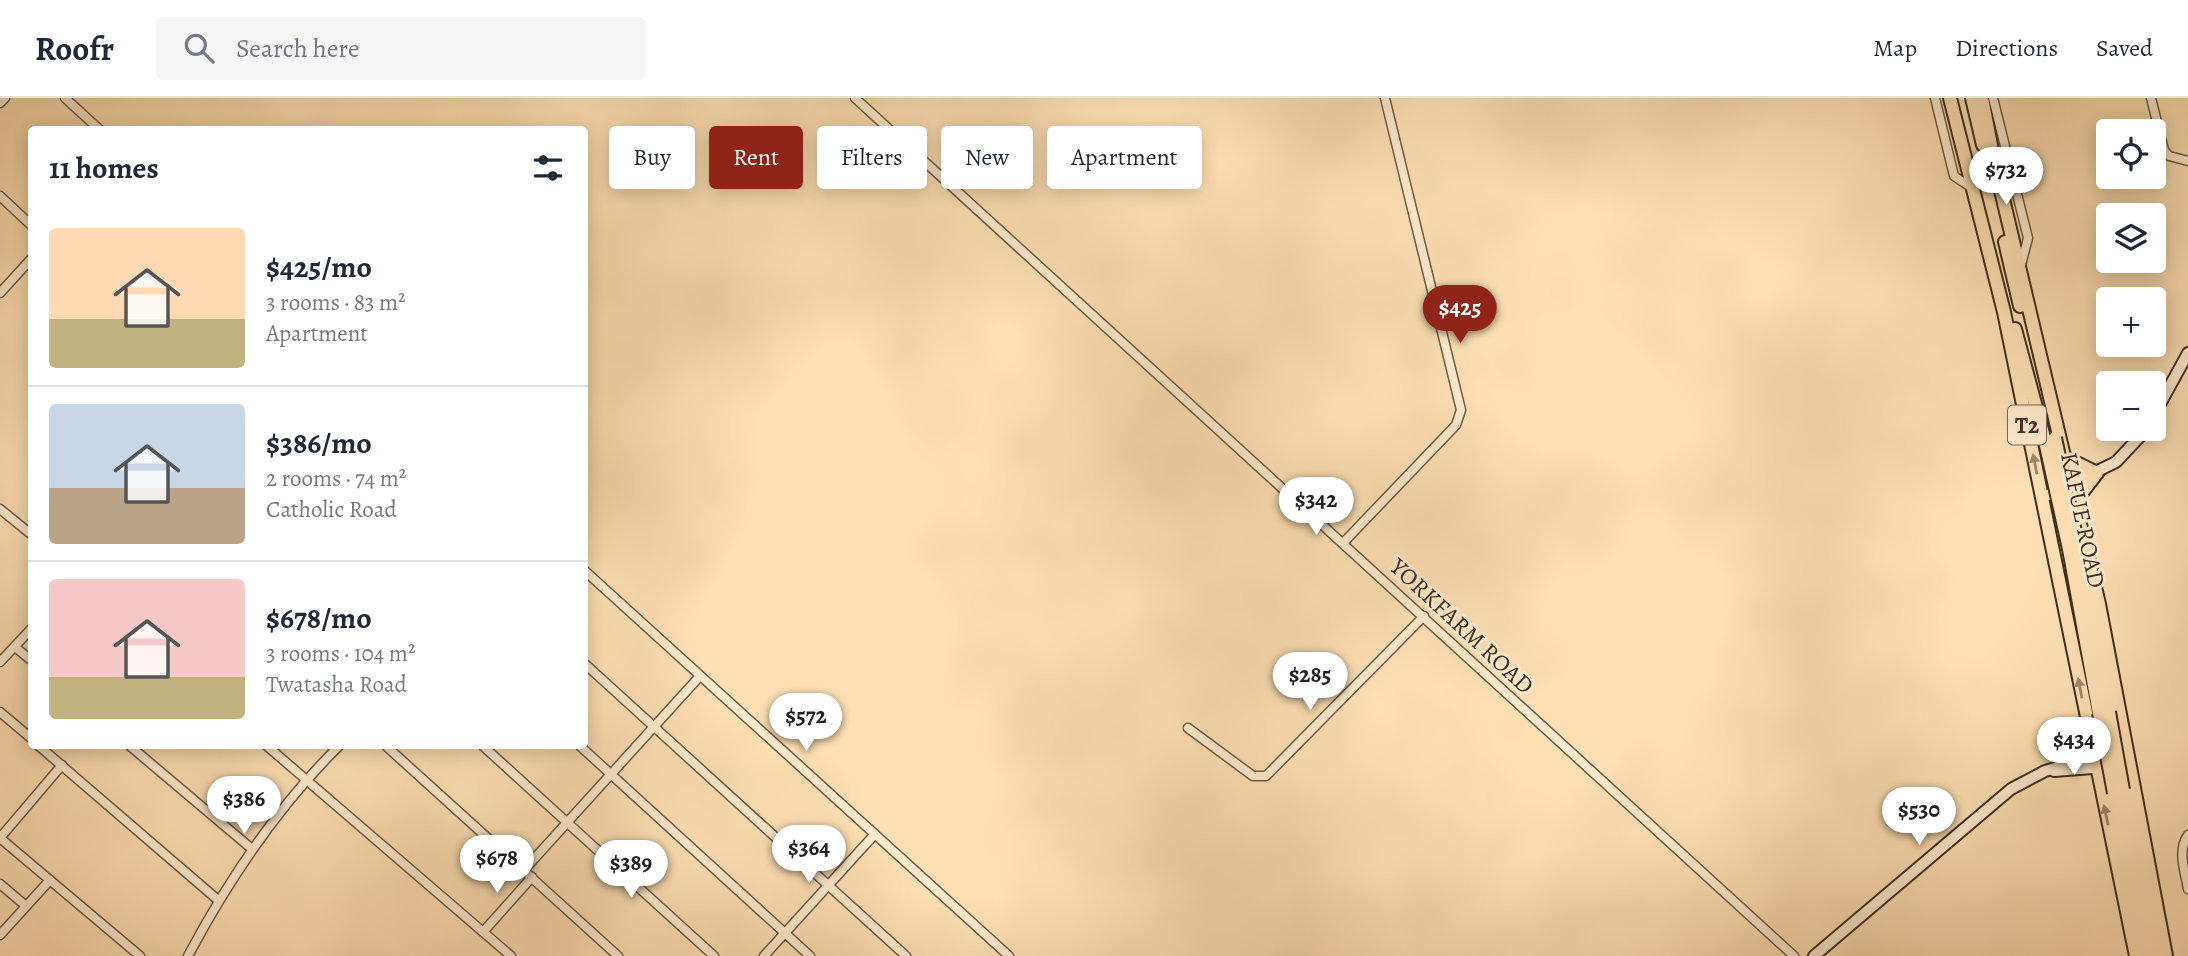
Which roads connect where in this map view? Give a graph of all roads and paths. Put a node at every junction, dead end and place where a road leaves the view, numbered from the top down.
1 (5, 98) edge
2 (65, 98) edge
3 (855, 98) edge
4 (1385, 98) edge
5 (1936, 98) edge
6 (1950, 98) edge
7 (1958, 98) edge
8 (1972, 98) edge
9 (1982, 98) edge
10 (1993, 98) edge
11 (2151, 98) edge
12 (0, 103) edge
13 (96, 126) edge
14 (2188, 161) edge
15 (1973, 189) junction
16 (0, 196) edge
17 (28, 222) edge
18 (28, 262) edge
19 (2020, 268) junction
20 (0, 293) edge
21 (2188, 353) edge
22 (2166, 393) edge
23 (2050, 440) junction
24 (2137, 441) edge
25 (2066, 458) junction
26 (2096, 473) junction
27 (2072, 486) junction
28 (2042, 498) junction
29 (2076, 500) junction
30 (0, 509) edge
31 (28, 532) edge
32 (1343, 543) junction
33 (588, 574) edge
34 (1424, 616) junction
35 (28, 632) edge
36 (15, 647) junction
37 (28, 658) edge
38 (0, 662) edge
39 (588, 667) edge
40 (700, 676) junction
41 (0, 712) edge
42 (655, 727) junction
43 (1188, 728) dead end
44 (28, 736) edge
45 (43, 749) edge
46 (134, 749) edge
47 (270, 749) edge
48 (336, 749) edge
49 (389, 749) edge
50 (487, 749) edge
51 (583, 749) edge
52 (2094, 754) junction
53 (2127, 757) junction
54 (62, 765) junction
55 (2097, 769) junction
56 (2045, 771) junction
57 (612, 774) junction
58 (305, 779) junction
59 (2119, 792) junction
60 (568, 822) junction
61 (875, 834) junction
62 (2188, 835) edge
63 (0, 838) edge
64 (252, 849) junction
65 (524, 870) junction
66 (532, 877) junction
67 (50, 880) junction
68 (0, 884) edge
69 (828, 885) junction
70 (2188, 888) edge
71 (218, 900) junction
72 (26, 906) junction
73 (483, 932) junction
74 (785, 933) junction
75 (0, 935) edge
76 (1006, 955) edge
77 (140, 956) edge
78 (188, 956) edge
79 (511, 956) edge
80 (618, 956) edge
81 (714, 956) edge
82 (764, 956) edge
83 (810, 956) edge
84 (906, 956) edge
85 (1794, 956) edge
86 (1814, 956) edge
87 (2136, 956) edge
88 (2147, 956) edge
89 (2156, 956) edge
90 (2166, 956) edge

1 - 12 street
2 - 13 street
3 - 32 street, YORKFARM ROAD
4 - 32 street
5 - 15 street
6 - 15 main road, KAFUE ROAD / T2
7 - 23 main road, KAFUE ROAD / T2
8 - 23 main road, KAFUE ROAD / T2
9 - 19 main road, KAFUE ROAD / T2
10 - 19 street
11 - 14 street
28 -> 15 main road, KAFUE ROAD / T2
16 - 17 street
18 - 20 street
19 - 25 main road, KAFUE ROAD / T2
21 - 22 street
23 - 59 main road, KAFUE ROAD / T2, bridge
24 - 26 street
25 - 26 main road
25 - 27 main road, KAFUE ROAD / T2
26 - 27 street
26 - 29 main road
27 - 28 street
27 - 29 main road, KAFUE ROAD / T2
52 -> 28 main road, KAFUE ROAD / T2
29 - 53 main road, KAFUE ROAD / T2
30 - 31 street
32 - 34 street, YORKFARM ROAD
33 - 40 street
34 - 43 street
34 - 85 street, YORKFARM ROAD
35 - 36 street
36 - 37 street
36 - 38 street
39 - 42 street
40 - 42 street
40 - 61 street
41 - 44 street
42 - 57 street
42 - 69 street
45 - 54 street
46 - 64 street
47 - 58 street
48 - 58 street
49 - 65 street
50 - 60 street
51 - 57 street
52 - 53 street
52 - 55 main road, KAFUE ROAD / T2
52 - 56 street
53 - 55 street
53 - 90 main road, KAFUE ROAD / T2
54 - 63 street
54 - 71 street
55 - 56 street
87 -> 55 main road, KAFUE ROAD / T2
56 - 86 street
57 - 60 street
57 - 74 street
58 - 64 street
58 - 73 street
59 - 88 main road, KAFUE ROAD / T2
59 - 89 main road, KAFUE ROAD / T2
60 - 65 street
60 - 81 street
61 - 69 street
61 - 76 street
62 - 70 street
63 - 67 street
64 - 71 street
65 - 66 street
66 - 73 street
66 - 80 street
67 - 72 street
67 - 77 street
68 - 72 street
69 - 74 street
69 - 84 street
71 - 78 street
72 - 75 street
73 - 79 street
74 - 82 street
74 - 83 street

